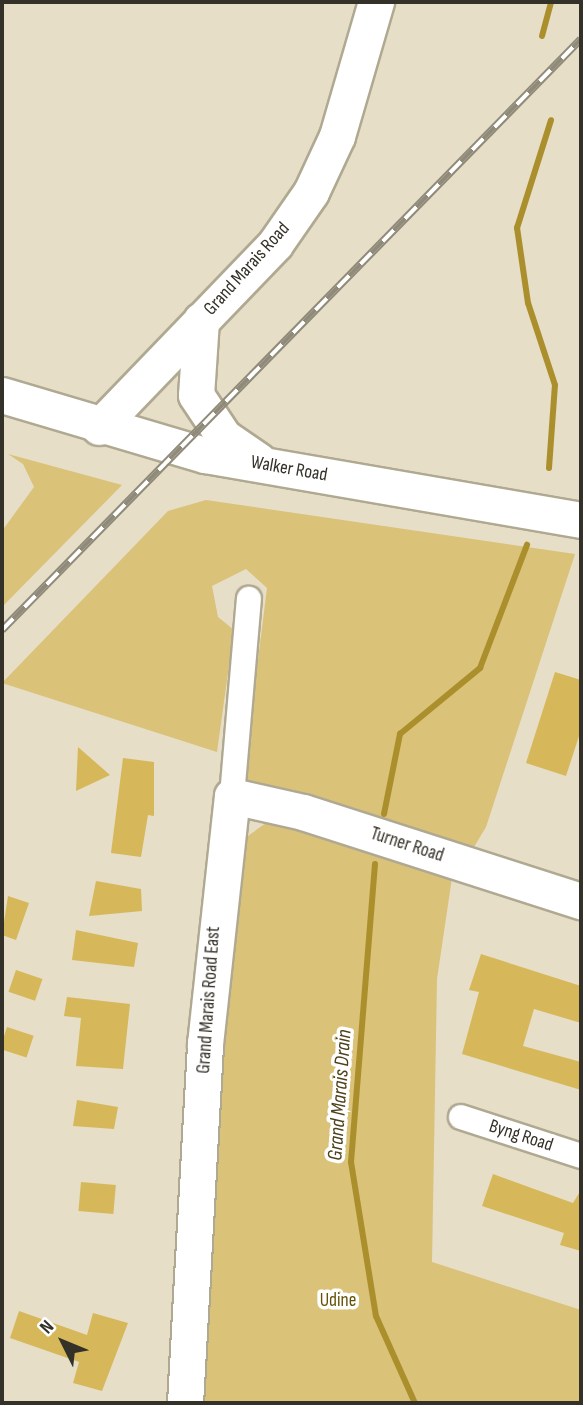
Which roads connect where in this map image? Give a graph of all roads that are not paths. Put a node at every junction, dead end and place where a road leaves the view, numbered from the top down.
1 (376, 2) edge
2 (201, 320) junction
3 (2, 395) edge
4 (99, 427) junction
5 (265, 465) junction
6 (581, 520) edge
7 (248, 599) dead end
8 (232, 796) junction
9 (581, 901) edge
10 (461, 1117) dead end
11 (581, 1156) edge
12 (185, 1403) edge

1 - 2 street, Grand Marais Road
2 - 4 street, Grand Marais Road
2 - 5 street
3 - 4 street, Walker Road
4 - 5 street, Walker Road
5 - 6 street, Walker Road
7 - 8 street, Grand Marais Road East
8 - 9 street, Turner Road
8 - 12 street, Grand Marais Road East
10 - 11 street, Byng Road

